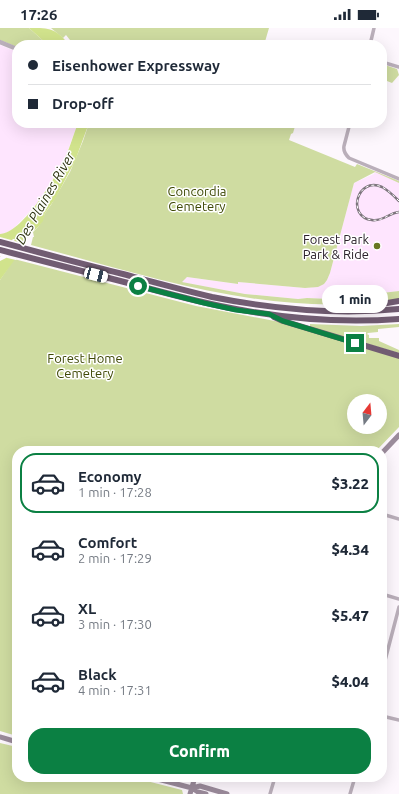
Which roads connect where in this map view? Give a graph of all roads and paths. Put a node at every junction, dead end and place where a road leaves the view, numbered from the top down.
1 (374, 28) edge
2 (371, 40) edge
3 (0, 42) edge
4 (12, 47) edge
5 (387, 63) edge
6 (399, 67) edge
7 (349, 128) edge
8 (399, 179) edge
9 (0, 242) edge
10 (0, 250) edge
11 (399, 301) edge
12 (399, 309) edge
13 (345, 311) junction
14 (269, 314) junction
15 (399, 319) edge
16 (399, 356) edge
17 (398, 437) edge
18 (387, 448) edge
19 (387, 515) edge
20 (399, 519) edge
21 (387, 595) edge
22 (399, 599) edge
23 (399, 607) edge
24 (387, 653) edge
25 (387, 717) edge
26 (399, 720) edge
27 (0, 737) edge
28 (12, 741) edge
29 (169, 782) edge
30 (194, 782) edge
31 (274, 782) edge
32 (354, 782) edge
33 (192, 788) junction
34 (190, 794) edge
35 (206, 794) edge
36 (227, 794) edge
37 (270, 794) edge
38 (350, 794) edge

1 - 2 street
3 - 4 street
5 - 6 street
7 - 8 street
9 - 13 highway
10 - 14 highway
11 - 13 highway
12 - 13 highway
14 - 15 highway
14 - 16 highway
17 - 18 main road
19 - 20 street
21 - 22 street
23 - 24 street
25 - 26 street
27 - 28 main road
29 - 33 main road
30 - 33 main road
31 - 37 street
32 - 38 street
33 - 34 main road
33 - 35 main road
33 - 36 main road

